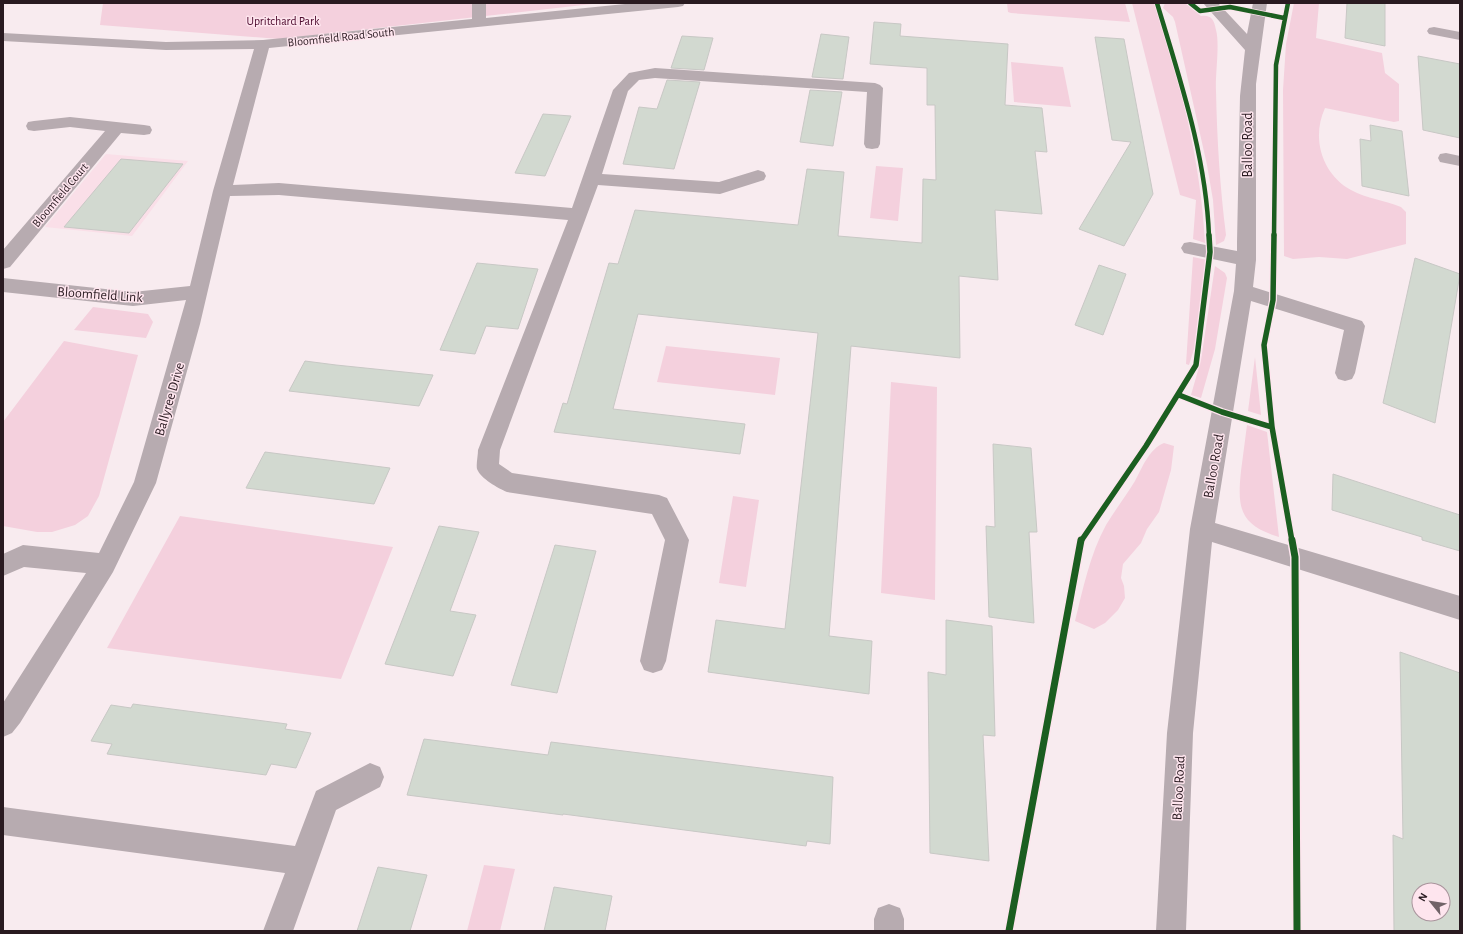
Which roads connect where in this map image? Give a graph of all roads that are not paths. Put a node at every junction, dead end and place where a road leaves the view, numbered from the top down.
1 (479, 3) edge
2 (678, 3) edge
3 (1210, 3) edge
4 (1260, 3) edge
5 (479, 23) junction
6 (1434, 31) dead end
7 (1460, 36) edge
8 (3, 37) edge
9 (263, 44) junction
10 (1252, 49) junction
11 (34, 126) dead end
12 (117, 127) junction
13 (144, 130) dead end
14 (872, 144) dead end
15 (758, 176) dead end
16 (592, 179) junction
17 (222, 191) junction
18 (579, 215) junction
19 (1190, 248) dead end
20 (1246, 260) junction
21 (3, 262) edge
22 (3, 285) edge
23 (1243, 291) junction
24 (198, 292) junction
25 (1345, 373) dead end
26 (1202, 529) junction
27 (106, 564) junction
28 (3, 565) edge
29 (1460, 608) edge
30 (653, 661) dead end
31 (3, 724) edge
32 (370, 777) dead end
33 (3, 821) edge
34 (303, 861) junction
35 (278, 931) edge
36 (1171, 931) edge

1 - 5 street
2 - 5 street, Bloomfield Road South
3 - 10 street
4 - 10 street, Balloo Road
5 - 9 street, Bloomfield Road South
6 - 7 street
8 - 9 street, Bloomfield Road South
9 - 17 street, Ballyree Drive
10 - 20 street, Balloo Road
11 - 12 street
12 - 13 street
12 - 21 street, Bloomfield Court
14 - 16 street
15 - 16 street
16 - 18 street
17 - 18 street
17 - 24 street, Ballyree Drive
18 - 30 street
19 - 20 street
20 - 23 street, Balloo Road
22 - 24 street, Bloomfield Link
23 - 25 street
23 - 26 street, Balloo Road
24 - 27 street, Ballyree Drive
26 - 29 street
26 - 36 street, Balloo Road
27 - 28 street
27 - 31 street, Ballyree Drive
32 - 34 street
33 - 34 street
34 - 35 street

